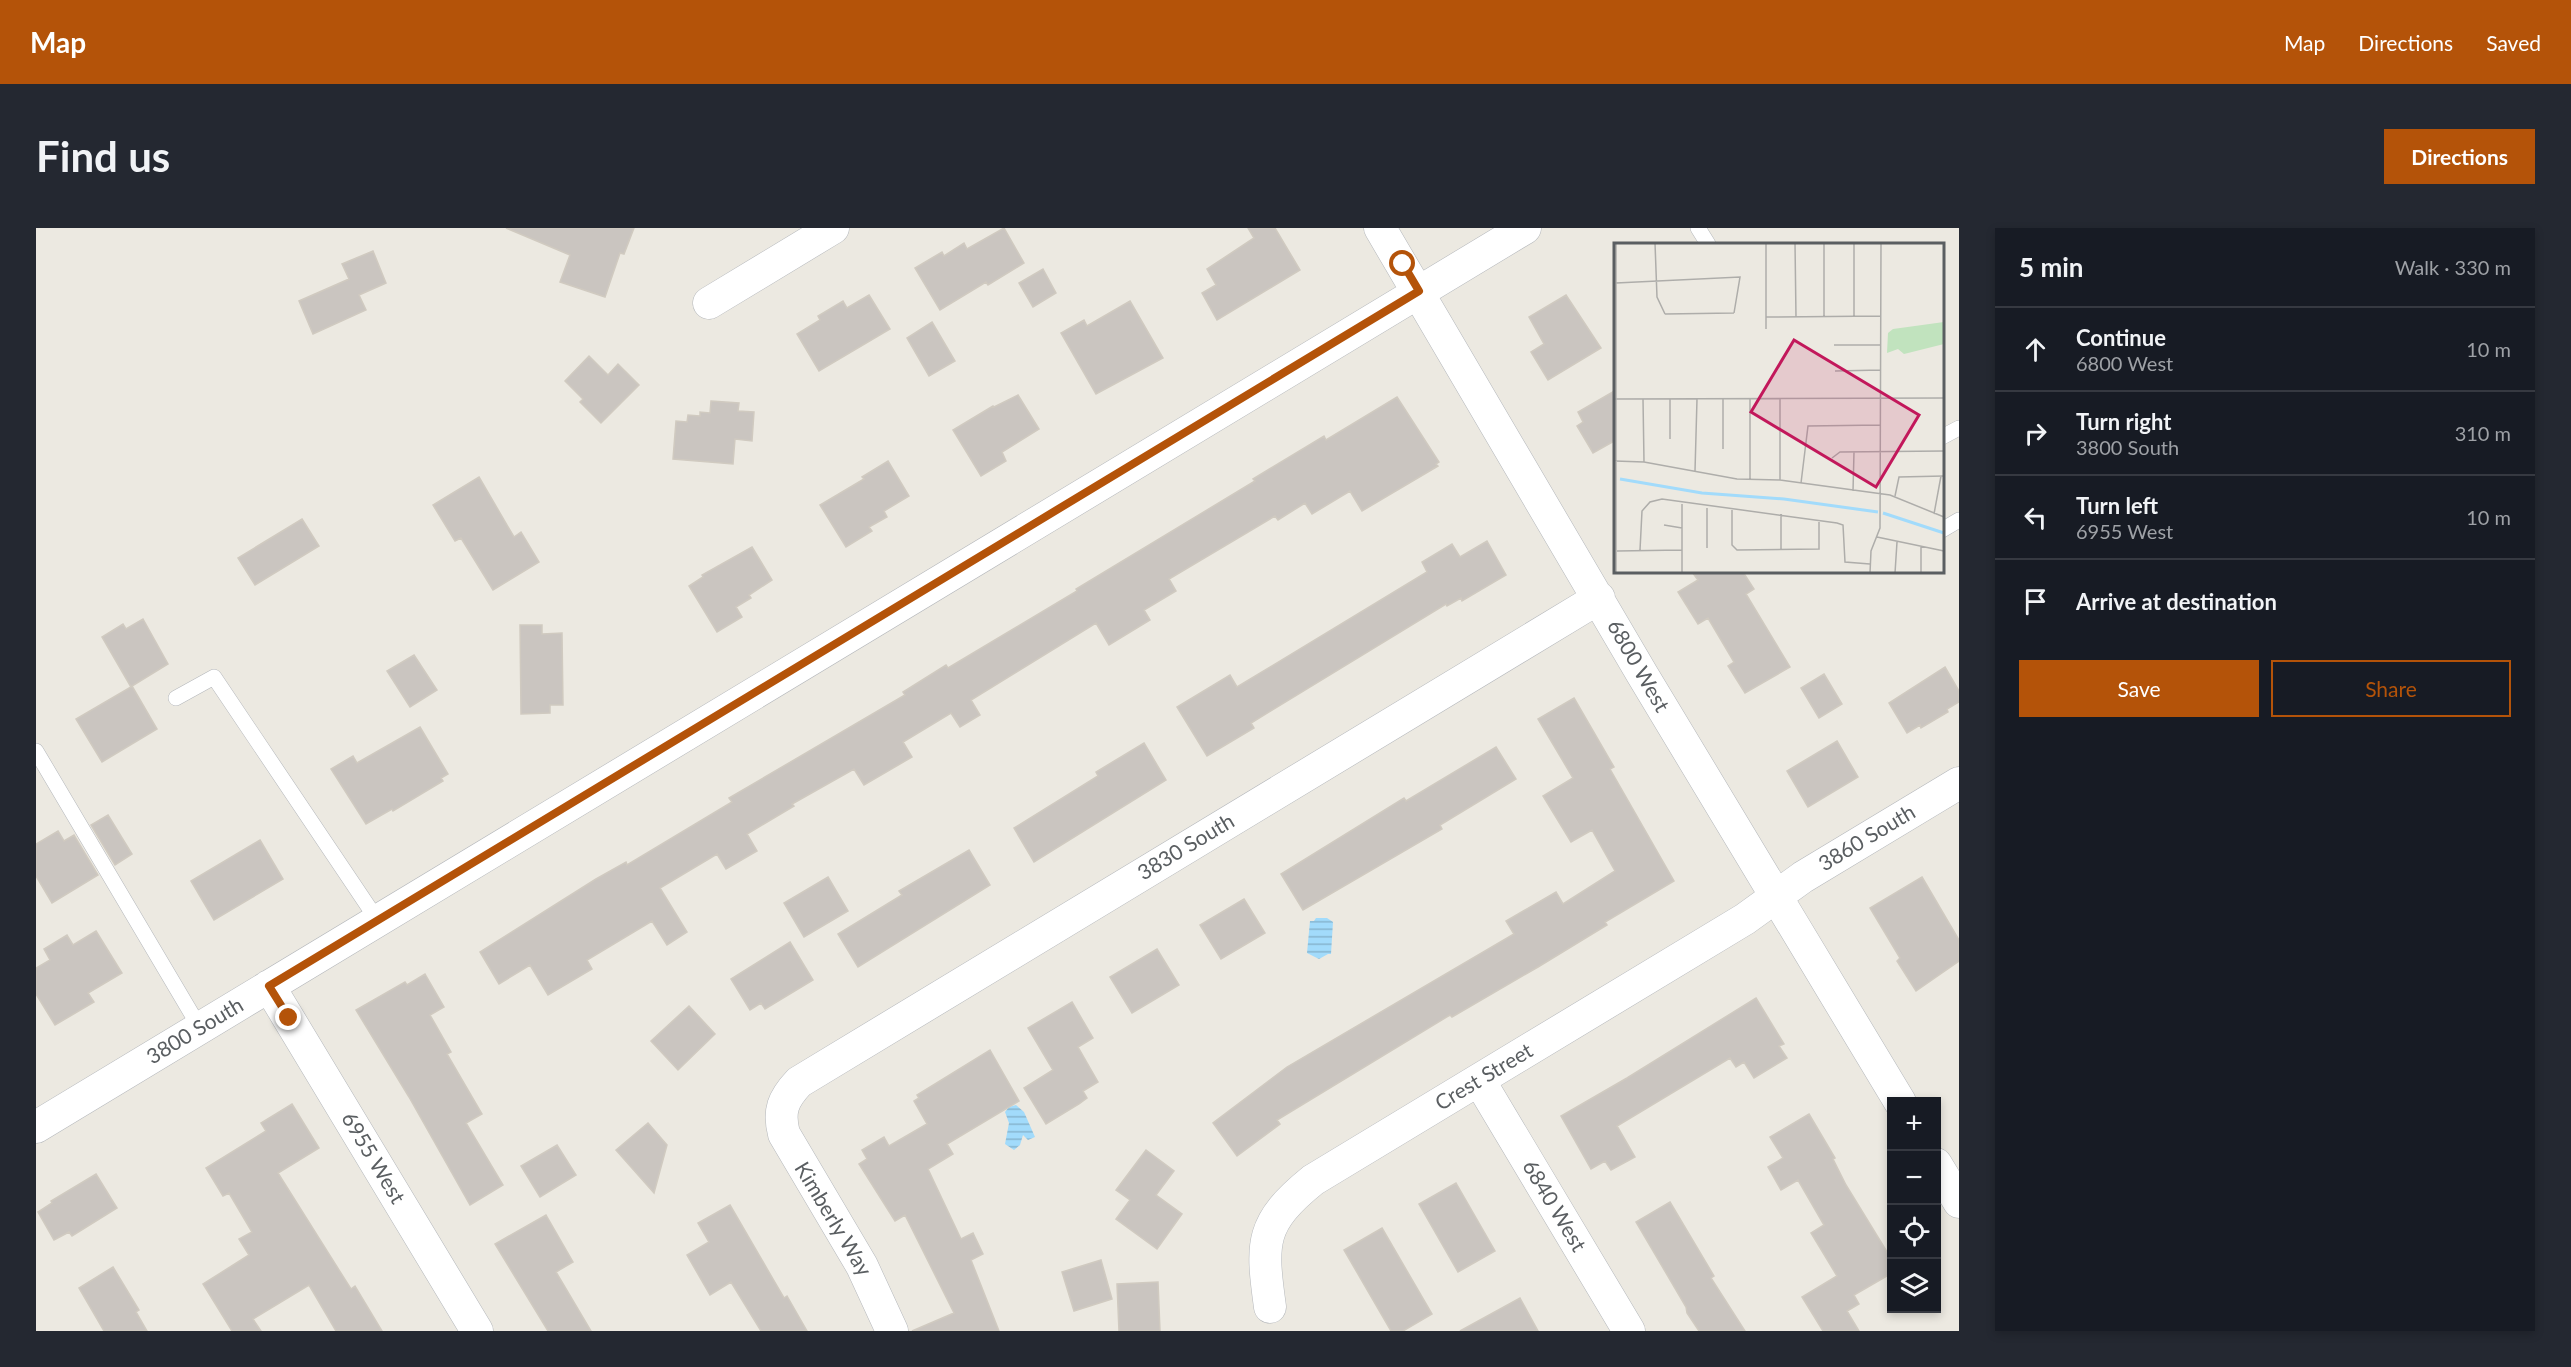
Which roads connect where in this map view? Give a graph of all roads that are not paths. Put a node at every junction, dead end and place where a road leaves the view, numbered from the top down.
1 (833, 228) edge
2 (1380, 228) edge
3 (1525, 228) edge
4 (1698, 228) edge
5 (1707, 243) edge
6 (1419, 291) junction
7 (710, 303) dead end
8 (1959, 428) edge
9 (1944, 436) edge
10 (1959, 520) edge
11 (1944, 529) edge
12 (1599, 598) junction
13 (176, 698) dead end
14 (36, 751) edge
15 (1959, 783) edge
16 (1777, 896) junction
17 (378, 921) junction
18 (269, 986) junction
19 (200, 1028) junction
20 (1479, 1080) junction
21 (1898, 1097) edge
22 (781, 1106) joint
23 (36, 1127) edge
24 (1941, 1172) edge
25 (1959, 1202) edge
26 (1270, 1307) dead end
27 (477, 1331) edge
28 (891, 1331) edge
29 (1629, 1331) edge

1 - 7 street
2 - 6 street, 6800 West
3 - 6 street, 3800 South
4 - 5 lane
6 - 12 street, 6800 West
6 - 17 street, 3800 South
8 - 9 lane
10 - 11 lane
12 - 16 street, 6800 West
12 - 22 street, 3830 South
13 - 17 lane
14 - 19 lane
15 - 16 street, 3860 South
16 - 20 street, Crest Street
16 - 21 street, 6800 West
17 - 18 street, 3800 South
18 - 19 street, 3800 South
18 - 27 street, 6955 West
19 - 23 street, 3800 South
20 - 26 street, Crest Street
20 - 29 street, 6840 West
22 - 28 street, Kimberly Way
24 - 25 street

